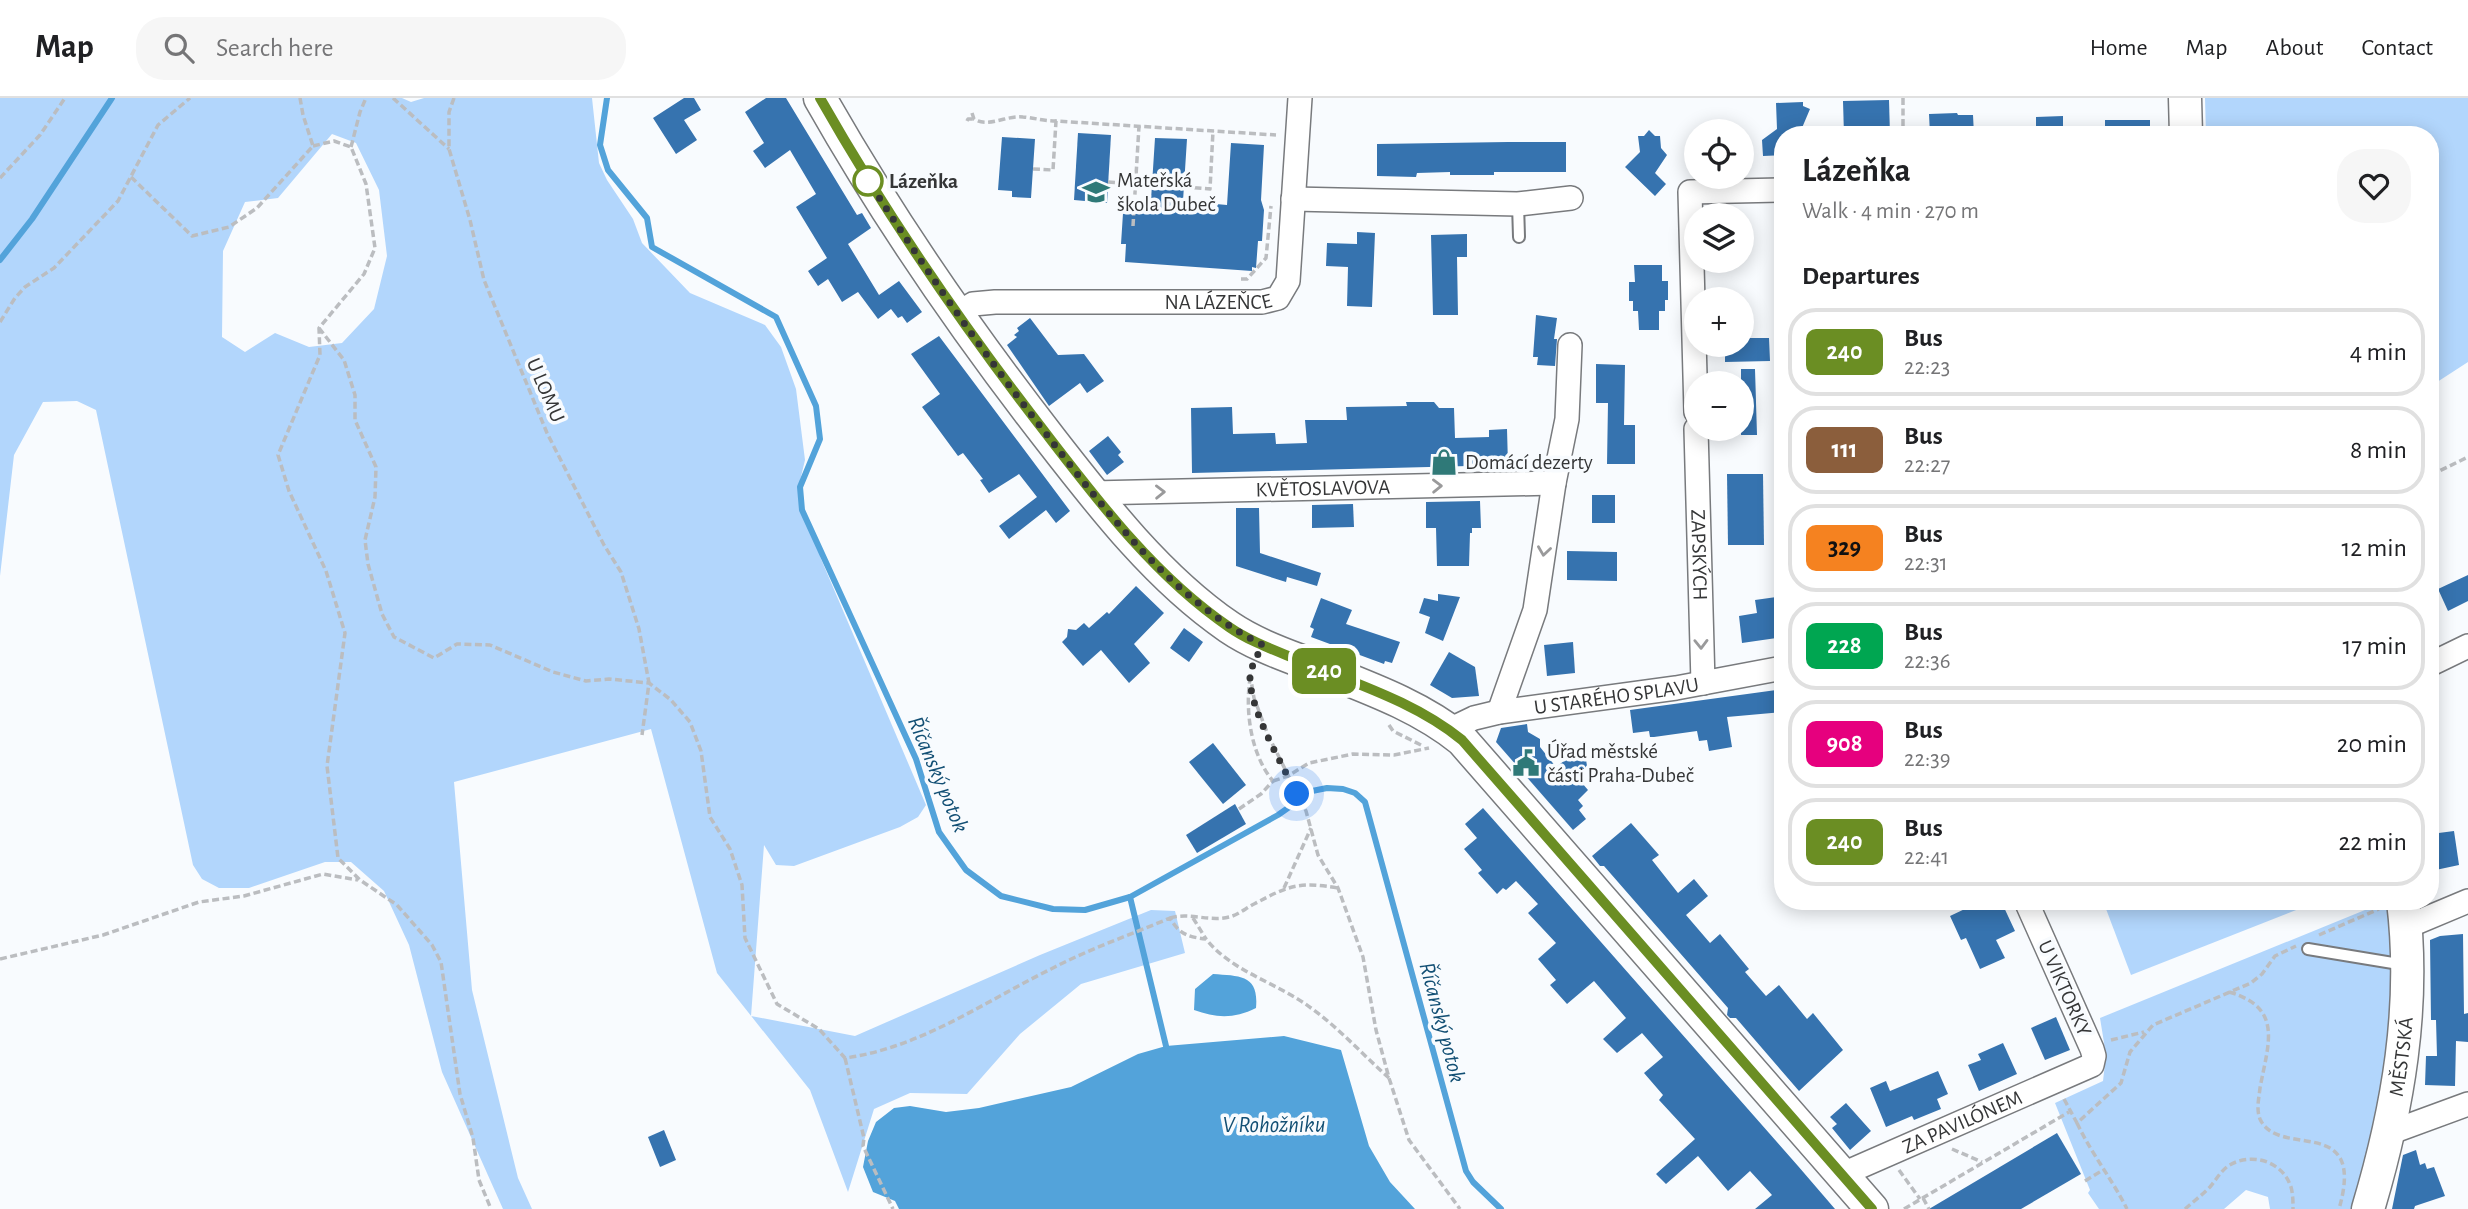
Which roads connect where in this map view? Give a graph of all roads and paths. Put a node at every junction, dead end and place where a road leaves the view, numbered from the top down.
1 (65, 98) edge
2 (190, 98) edge
3 (300, 98) edge
4 (366, 98) edge
5 (393, 98) edge
6 (454, 98) edge
7 (820, 98) edge
8 (1300, 98) edge
9 (1903, 98) edge
10 (2185, 98) edge
11 (972, 113) dead end
12 (974, 119) junction
13 (967, 121) dead end
14 (1056, 121) junction
15 (1139, 126) junction
16 (1903, 126) edge
17 (2186, 126) edge
18 (1213, 131) junction
19 (1283, 135) dead end
20 (313, 146) junction
21 (351, 147) junction
22 (449, 149) junction
23 (1033, 169) dead end
24 (131, 177) junction
25 (0, 178) edge
26 (1108, 182) dead end
27 (1134, 184) junction
28 (1184, 187) dead end
29 (1774, 190) edge
30 (1571, 198) dead end
31 (1282, 201) junction
32 (1518, 204) junction
33 (1133, 226) dead end
34 (1519, 237) dead end
35 (1235, 279) dead end
36 (957, 314) junction
37 (0, 322) edge
38 (319, 328) junction
39 (1570, 345) dead end
40 (1695, 371) edge
41 (1696, 441) edge
42 (2468, 457) edge
43 (2439, 471) edge
44 (1554, 483) junction
45 (1092, 493) junction
46 (1263, 645) junction
47 (2468, 646) edge
48 (2439, 660) edge
49 (1774, 670) edge
50 (1250, 674) junction
51 (649, 683) junction
52 (1703, 683) junction
53 (1499, 712) junction
54 (1389, 725) dead end
55 (1449, 730) junction
56 (642, 735) dead end
57 (1289, 776) junction
58 (1273, 781) junction
59 (1239, 809) dead end
60 (1311, 828) junction
61 (360, 880) junction
62 (1338, 888) junction
63 (1283, 890) junction
64 (2468, 901) edge
65 (2439, 906) edge
66 (2030, 910) edge
67 (2414, 910) edge
68 (2396, 913) edge
69 (1170, 918) junction
70 (1193, 918) junction
71 (2316, 937) dead end
72 (1206, 939) junction
73 (2306, 946) joint
74 (0, 959) edge
75 (2407, 965) junction
76 (2229, 992) junction
77 (2146, 1031) junction
78 (2092, 1049) junction
79 (845, 1058) junction
80 (2082, 1070) joint
81 (1389, 1078) junction
82 (2056, 1082) junction
83 (2468, 1104) edge
84 (2069, 1112) junction
85 (2077, 1123) junction
86 (2389, 1133) junction
87 (1947, 1146) dead end
88 (1982, 1162) junction
89 (1898, 1168) dead end
90 (2103, 1170) junction
91 (1843, 1174) junction
92 (2085, 1181) dead end
93 (1922, 1199) junction
94 (491, 1209) edge
95 (893, 1209) edge
96 (1460, 1209) edge
97 (1872, 1209) edge
98 (1904, 1209) edge
99 (1929, 1209) edge
100 (2127, 1209) edge
101 (2185, 1209) edge
102 (2293, 1209) edge
103 (2340, 1209) edge
104 (2368, 1209) edge

1 - 25 path
2 - 24 path
3 - 20 path
4 - 21 path
5 - 22 path
6 - 22 path, U LOMU
7 - 36 street
8 - 31 street, NA LÁZEŇCE
9 - 16 path
10 - 17 street
11 - 12 path
12 - 13 path
12 - 14 path
14 - 15 path
14 - 23 path
15 - 18 path
15 - 27 path
18 - 19 path
18 - 28 path
20 - 21 path
20 - 24 path
21 - 38 path
22 - 51 path, U LOMU
24 - 37 path
26 - 27 path
27 - 33 path
29 - 40 street
30 - 32 street
31 - 32 street
31 - 35 path
31 - 36 street, NA LÁZEŇCE
32 - 34 lane
36 - 45 street
38 - 51 path
38 - 61 path
39 - 44 street
41 -> 52 street, ZAPSKÝCH
42 - 43 path
45 -> 44 street, KVĚTOSLAVOVA
44 -> 53 street
45 - 46 street
46 - 50 path
46 - 55 street
47 - 48 street
49 - 52 street, U STARÉHO SPLAVU
50 - 57 path
50 - 58 path
51 - 56 path, U LOMU
51 - 79 path
52 - 53 street, U STARÉHO SPLAVU
53 - 55 street, U STARÉHO SPLAVU
54 - 57 path
55 - 91 street
57 - 58 path
57 - 60 path
58 - 59 path
60 - 62 path
60 - 63 path
61 - 74 path
61 - 94 path
62 - 63 path
62 - 81 path
63 - 70 path
64 - 65 street
66 - 78 street, U VIKTORKY
67 - 68 street
68 - 71 path
68 - 75 street, MĚSTSKÁ
69 - 70 path
69 - 72 path
69 - 79 path
70 - 72 path
72 - 81 path
73 - 75 lane
73 - 76 path
75 - 86 street, MĚSTSKÁ
76 - 77 path
76 - 103 path
77 - 78 path
77 - 85 path
78 - 80 street, U VIKTORKY
79 - 95 path
80 - 82 street, ZA PAVILÓNEM
81 - 96 path
82 - 84 path
82 - 91 street, ZA PAVILÓNEM
83 - 86 street
84 - 85 path
84 - 88 path
85 - 90 path
86 - 104 street, MĚSTSKÁ
87 - 88 path
88 - 93 path
89 - 93 path
90 - 92 path
90 - 100 path
91 - 97 street
93 - 98 path
93 - 99 path
101 - 102 path

